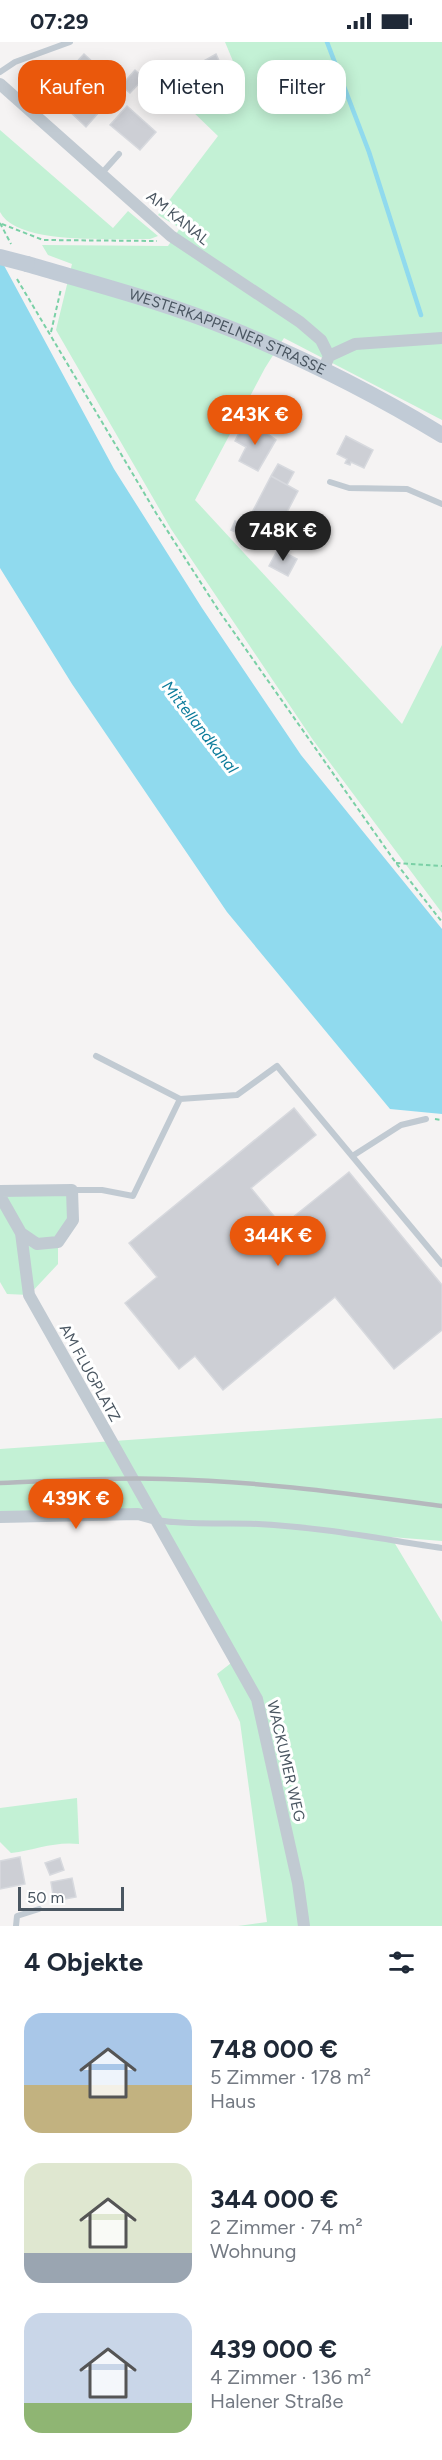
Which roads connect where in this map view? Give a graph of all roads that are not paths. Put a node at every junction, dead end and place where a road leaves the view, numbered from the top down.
1 (70, 42) edge
2 (0, 72) edge
3 (0, 84) edge
4 (119, 154) dead end
5 (102, 173) junction
6 (14, 261) edge
7 (442, 338) edge
8 (326, 363) junction
9 (442, 435) edge
10 (330, 482) dead end
11 (442, 504) edge
12 (96, 1056) dead end
13 (180, 1099) junction
14 (426, 1119) dead end
15 (354, 1155) junction
16 (72, 1190) junction
17 (0, 1191) edge
18 (0, 1196) edge
19 (21, 1233) junction
20 (442, 1264) edge
21 (0, 1516) edge
22 (156, 1520) junction
23 (442, 1548) edge
24 (39, 1909) dead end
25 (16, 1926) edge
26 (304, 1926) edge

1 - 2 lane
3 - 5 street, AM KANAL
4 - 5 lane
5 - 8 street, AM KANAL
6 - 8 main road, WESTERKAPPELNER STRASSE
7 - 8 street
8 - 9 main road, WESTERKAPPELNER STRASSE
10 - 11 lane
12 - 13 lane
13 - 15 lane
13 - 16 lane
14 - 15 lane
15 - 20 lane
16 - 17 street
16 - 19 street
18 - 19 street, AM FLUGPLATZ
19 - 22 street, AM FLUGPLATZ
21 - 22 street
22 - 23 lane
22 - 26 street, WACKUMER WEG
24 - 25 lane

